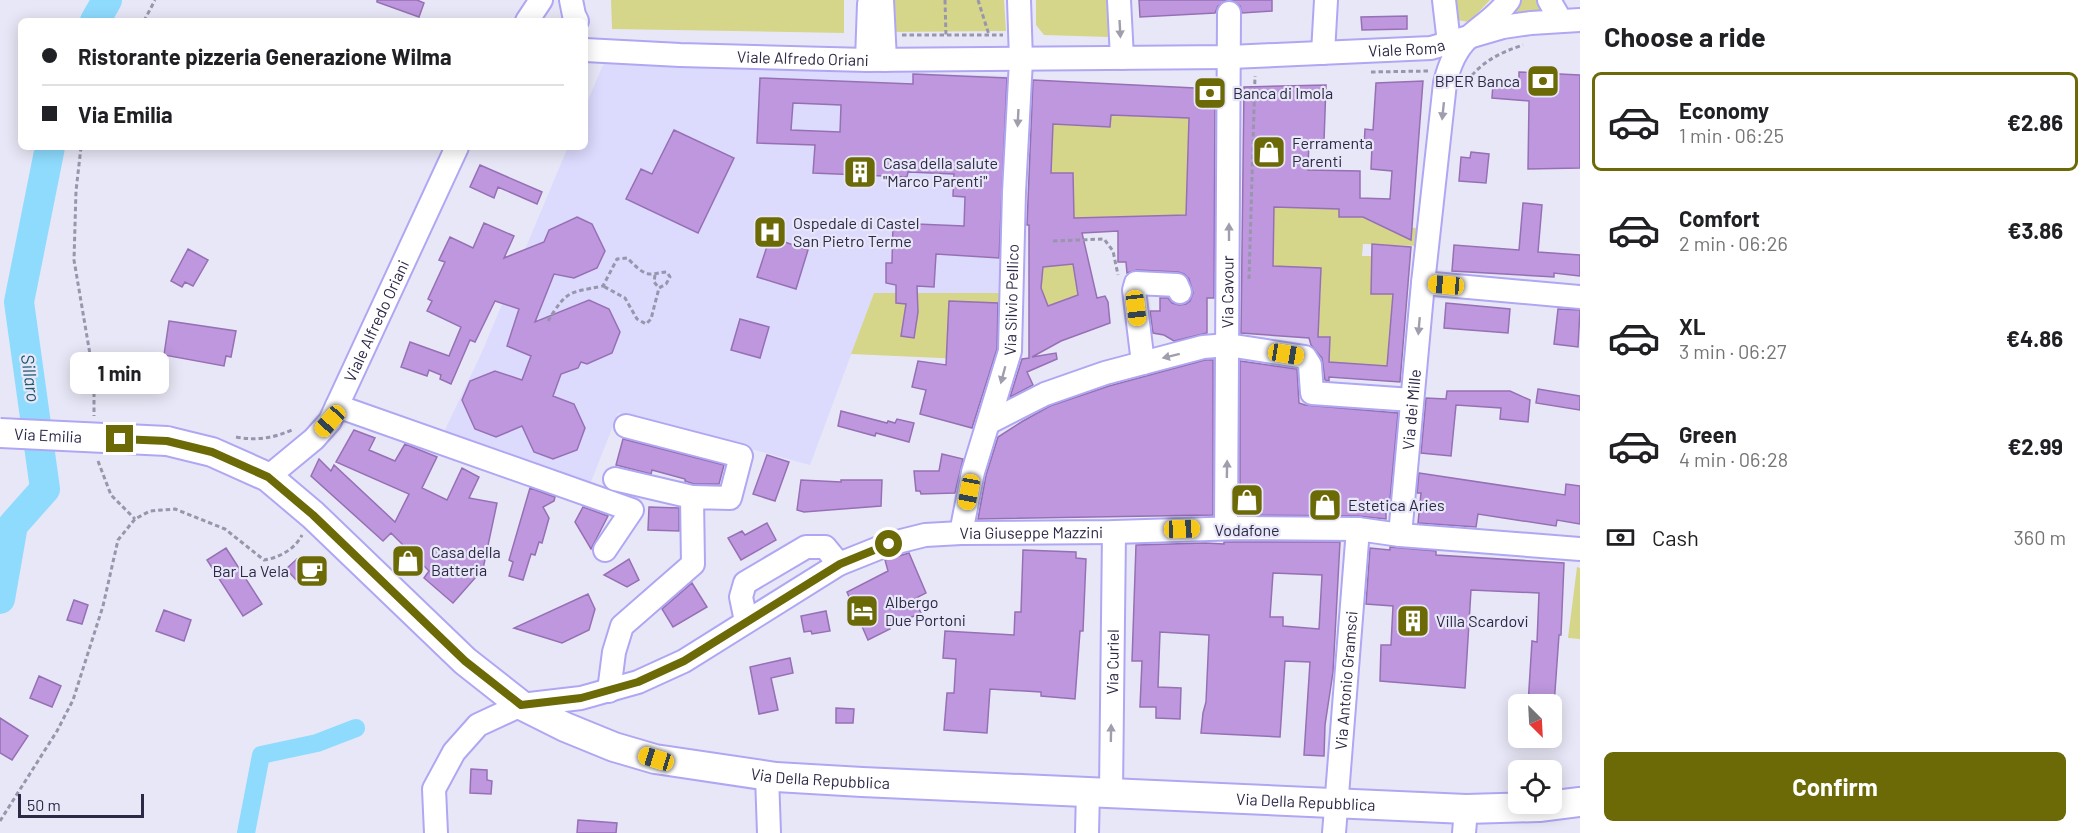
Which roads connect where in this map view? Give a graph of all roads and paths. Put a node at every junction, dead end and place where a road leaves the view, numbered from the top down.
1 (154, 0) edge
2 (541, 0) edge
3 (571, 0) edge
4 (869, 0) edge
5 (882, 0) edge
6 (945, 0) edge
7 (978, 0) edge
8 (1019, 0) edge
9 (1119, 0) edge
10 (1326, 0) edge
11 (1444, 0) edge
12 (1509, 0) edge
13 (1550, 0) edge
14 (1229, 13) dead end
15 (145, 18) edge
16 (529, 18) edge
17 (576, 18) edge
18 (1570, 20) edge
19 (1005, 34) dead end
20 (884, 35) junction
21 (989, 35) junction
22 (946, 36) junction
23 (1458, 40) junction
24 (589, 44) edge
25 (1527, 44) dead end
26 (1323, 53) junction
27 (1230, 57) junction
28 (1122, 58) junction
29 (876, 60) junction
30 (945, 60) junction
31 (1021, 60) junction
32 (1445, 86) junction
33 (81, 150) edge
34 (456, 150) edge
35 (1053, 241) dead end
36 (655, 275) junction
37 (1423, 283) junction
38 (1120, 285) dead end
39 (603, 286) junction
40 (659, 288) junction
41 (1180, 292) dead end
42 (1580, 297) edge
43 (548, 321) dead end
44 (1228, 345) junction
45 (1143, 363) junction
46 (1412, 400) junction
47 (337, 406) junction
48 (94, 420) dead end
49 (990, 422) junction
50 (626, 426) dead end
51 (296, 428) dead end
52 (0, 433) edge
53 (229, 435) dead end
54 (167, 441) joint
55 (95, 451) dead end
56 (268, 477) junction
57 (615, 479) dead end
58 (692, 497) junction
59 (313, 515) junction
60 (135, 519) junction
61 (1226, 528) junction
62 (1358, 529) junction
63 (1114, 532) junction
64 (961, 533) junction
65 (1400, 535) junction
66 (1580, 549) edge
67 (605, 550) dead end
68 (840, 564) junction
69 (746, 621) junction
70 (609, 692) junction
71 (521, 705) junction
72 (767, 776) junction
73 (1100, 791) junction
74 (1580, 802) edge
75 (1336, 803) junction
76 (0, 821) edge
77 (1465, 821) edge
78 (436, 833) edge
79 (769, 833) edge
80 (1086, 833) edge
81 (1334, 833) edge

1 - 15 path
2 - 16 street
3 - 17 street
4 - 29 street
5 - 20 street
6 - 22 path
7 - 21 path
8 - 31 street, Via Silvio Pellico
9 -> 28 street
10 - 26 street
11 - 23 street
12 - 23 street
13 - 18 street
14 - 27 street, Via Cavour
18 - 23 street, Viale Roma
19 - 21 path
20 - 22 path
20 - 29 street
21 - 22 path
22 - 30 path
23 - 26 street, Viale Roma
23 - 32 street, Via dei Mille
24 - 29 street, Viale Alfredo Oriani
25 - 32 path
26 - 27 street, Viale Roma
27 - 28 street, Viale Roma
44 -> 27 street, Via Cavour
28 - 31 street, Viale Alfredo Oriani
29 - 30 street, Viale Alfredo Oriani
30 - 31 street, Viale Alfredo Oriani
31 -> 49 street, Via Silvio Pellico
32 -> 37 street, Via dei Mille
33 - 48 path
34 - 47 street, Viale Alfredo Oriani
35 - 38 path
36 - 39 path
36 - 40 path
36 - 40 path
37 - 42 street
37 -> 46 street, Via dei Mille
39 - 40 path
39 - 43 path
41 - 45 street
44 -> 45 street
44 - 46 street
61 -> 44 street, Via Cavour
45 - 49 street
46 - 65 street, Via dei Mille
47 - 56 street, Viale Alfredo Oriani
47 - 67 street
49 - 64 street, Via Silvio Pellico
50 - 58 street
51 - 53 path
52 - 54 main road, Via Emilia, bridge
54 - 56 main road, Via Della Repubblica
55 - 60 path
56 - 59 main road, Via Della Repubblica
57 - 58 street
58 - 70 street
59 - 60 path
59 - 71 main road, Via Della Repubblica
60 - 76 path
61 - 62 street, Via Giuseppe Mazzini
61 - 63 street, Via Giuseppe Mazzini
62 - 65 street, Via Giuseppe Mazzini
62 - 75 street, Via Antonio Gramsci
63 - 64 street, Via Giuseppe Mazzini
73 -> 63 street, Via Curiel
64 - 68 street, Via Giuseppe Mazzini
65 - 66 street, Via Giuseppe Mazzini
68 - 69 street, Via Giuseppe Mazzini
68 - 69 street
69 - 70 street, Via Giuseppe Mazzini
70 - 71 street, Via Giuseppe Mazzini
71 - 72 main road, Via Della Repubblica
71 - 78 street, Via Giuseppe Mazzini
72 - 73 main road, Via Della Repubblica
72 - 79 street
73 - 75 main road, Via Della Repubblica
73 - 80 street, Via Curiel
74 - 77 main road, Via Della Repubblica
75 - 77 main road, Via Della Repubblica
75 - 81 street, Via Antonio Gramsci

